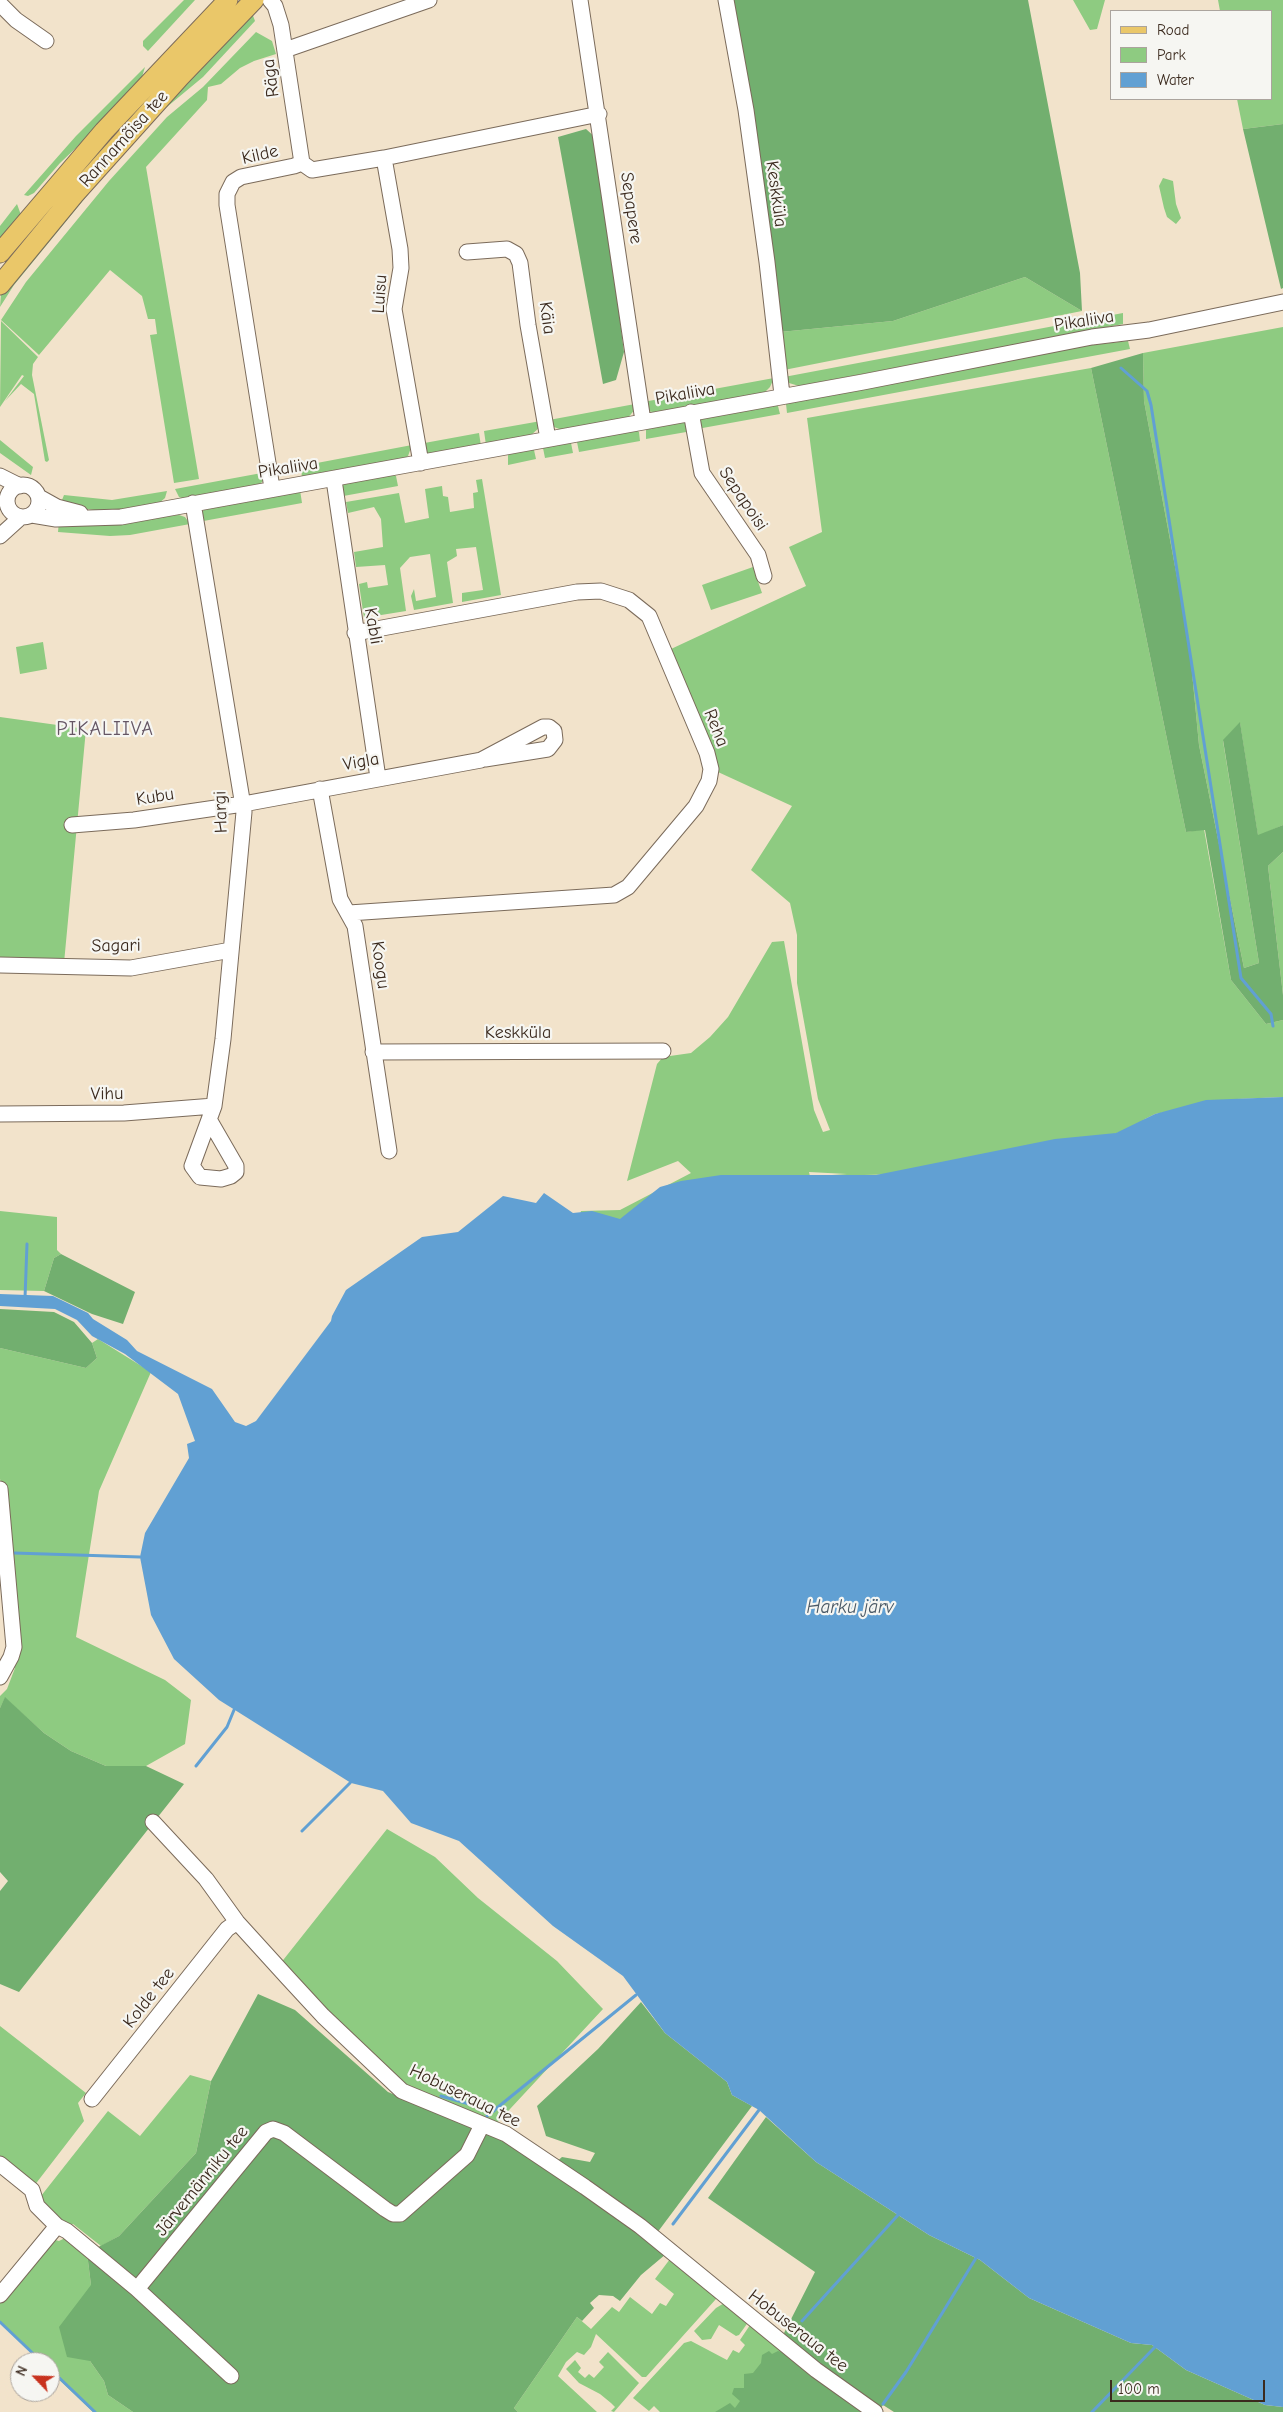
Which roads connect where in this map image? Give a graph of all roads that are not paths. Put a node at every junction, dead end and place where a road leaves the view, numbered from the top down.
1 (228, 0) edge
2 (254, 0) edge
3 (270, 0) edge
4 (429, 0) edge
5 (580, 0) edge
6 (726, 0) edge
7 (0, 4) edge
8 (46, 41) dead end
9 (285, 50) junction
10 (599, 114) junction
11 (384, 158) junction
12 (302, 163) junction
13 (467, 252) dead end
14 (0, 253) edge
15 (0, 285) edge
16 (1283, 302) edge
17 (782, 395) junction
18 (691, 412) junction
19 (643, 421) junction
20 (548, 439) junction
21 (420, 463) junction
22 (0, 476) edge
23 (334, 480) junction
24 (20, 486) junction
25 (272, 488) junction
26 (39, 497) junction
27 (193, 503) junction
28 (14, 506) edge
29 (93, 517) junction
30 (0, 532) edge
31 (0, 536) edge
32 (764, 576) dead end
33 (356, 633) junction
34 (485, 759) dead end
35 (378, 778) junction
36 (320, 789) junction
37 (243, 804) junction
38 (72, 826) dead end
39 (349, 913) junction
40 (231, 950) junction
41 (0, 965) edge
42 (663, 1051) dead end
43 (373, 1052) junction
44 (214, 1106) junction
45 (0, 1114) edge
46 (210, 1121) dead end
47 (389, 1151) dead end
48 (0, 1489) edge
49 (0, 1678) edge
50 (154, 1822) dead end
51 (237, 1922) junction
52 (92, 2099) dead end
53 (482, 2125) junction
54 (0, 2164) edge
55 (57, 2226) junction
56 (137, 2289) junction
57 (0, 2295) edge
58 (231, 2376) dead end
59 (875, 2412) edge

1 - 14 main road, Rannamõisa tee
2 - 15 main road, Rannamõisa tee
3 - 9 street
4 - 9 street, Räga
5 - 10 street, Sepapere
6 - 17 street, Keskküla
7 - 8 street
9 - 12 street, Räga
10 - 11 street, Kilde
10 - 19 street, Sepapere
11 - 12 street, Kilde
11 - 21 street, Luisu
12 - 25 street, Kilde
13 - 20 street, Käia
16 - 17 street, Pikaliiva
17 - 18 street, Pikaliiva
18 - 19 street, Pikaliiva
18 - 32 street, Sepapoisi
19 - 20 street, Pikaliiva
20 - 21 street, Pikaliiva
21 - 23 street, Pikaliiva
22 - 24 street, Pikaliiva
23 - 25 street, Pikaliiva
23 - 33 street, Kabli
24 - 26 street, Pikaliiva
24 - 28 street
25 - 27 street, Pikaliiva
26 - 28 street
26 - 29 street, Pikaliiva
27 - 29 street, Pikaliiva
27 - 37 street, Hargi
28 - 29 street, Pikaliiva
28 - 30 street
28 - 31 street
33 - 35 street, Kabli
33 - 39 street, Reha
34 - 35 street, Vigla
35 - 36 street, Vigla
36 - 37 street, Vigla
36 - 39 street, Koogu
37 - 38 street, Kubu
37 - 40 street, Hargi
39 - 43 street, Koogu
40 - 41 street, Sagari
40 - 44 street, Hargi
42 - 43 street, Keskküla
43 - 47 street, Koogu
44 - 45 street, Vihu
44 - 46 street, Hargi
48 - 49 street
50 - 51 street, Hobuseraua tee
51 - 52 street, Kolde tee
51 - 53 street, Hobuseraua tee
53 - 56 street, Järvemänniku tee
53 - 59 street, Hobuseraua tee
54 - 55 street
55 - 56 street
55 - 57 street
56 - 58 street

